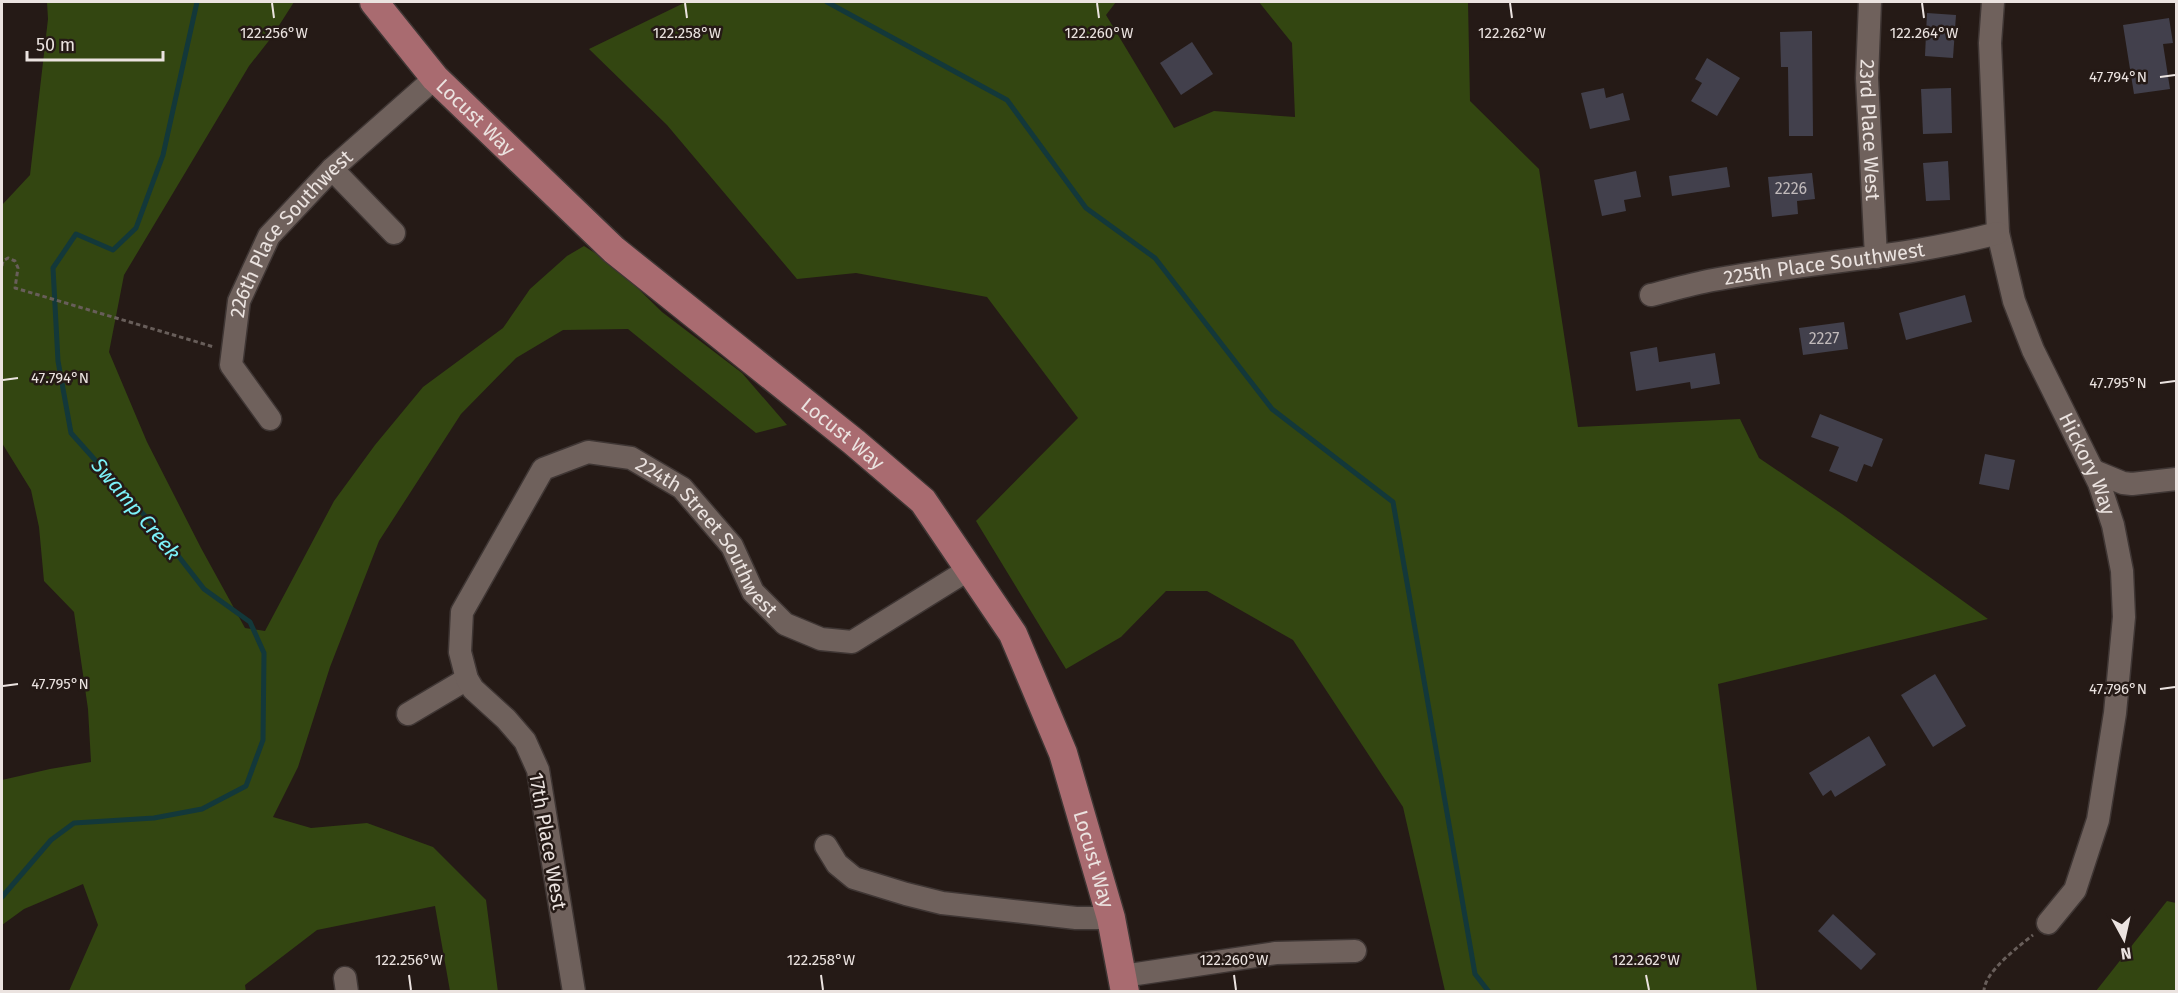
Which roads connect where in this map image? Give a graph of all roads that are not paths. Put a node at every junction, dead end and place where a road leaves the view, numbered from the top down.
1 (374, 2) edge
2 (1870, 2) edge
3 (1993, 2) edge
4 (435, 78) junction
5 (332, 169) junction
6 (394, 233) dead end
7 (1998, 233) junction
8 (1876, 257) junction
9 (1651, 295) dead end
10 (270, 419) dead end
11 (2094, 471) junction
12 (2176, 478) edge
13 (968, 570) junction
14 (466, 679) junction
15 (408, 714) dead end
16 (826, 846) dead end
17 (1111, 918) junction
18 (2048, 922) road end
19 (1355, 951) dead end
20 (1124, 984) edge
21 (574, 992) edge

1 - 4 main road, Locust Way
2 - 8 street, 23rd Place West
3 - 7 street, Hickory Way
4 - 5 street, 226th Place Southwest
4 - 13 main road, Locust Way
5 - 6 street
5 - 10 street, 226th Place Southwest
7 - 8 street, 225th Place Southwest
7 - 11 street, Hickory Way
8 - 9 street, 225th Place Southwest
11 - 12 street
11 - 18 street, Hickory Way
13 - 14 street, 224th Street Southwest
13 - 17 main road, Locust Way
14 - 15 street
14 - 21 street, 17th Place West
16 - 17 street
17 - 20 main road, Locust Way
19 - 20 street

